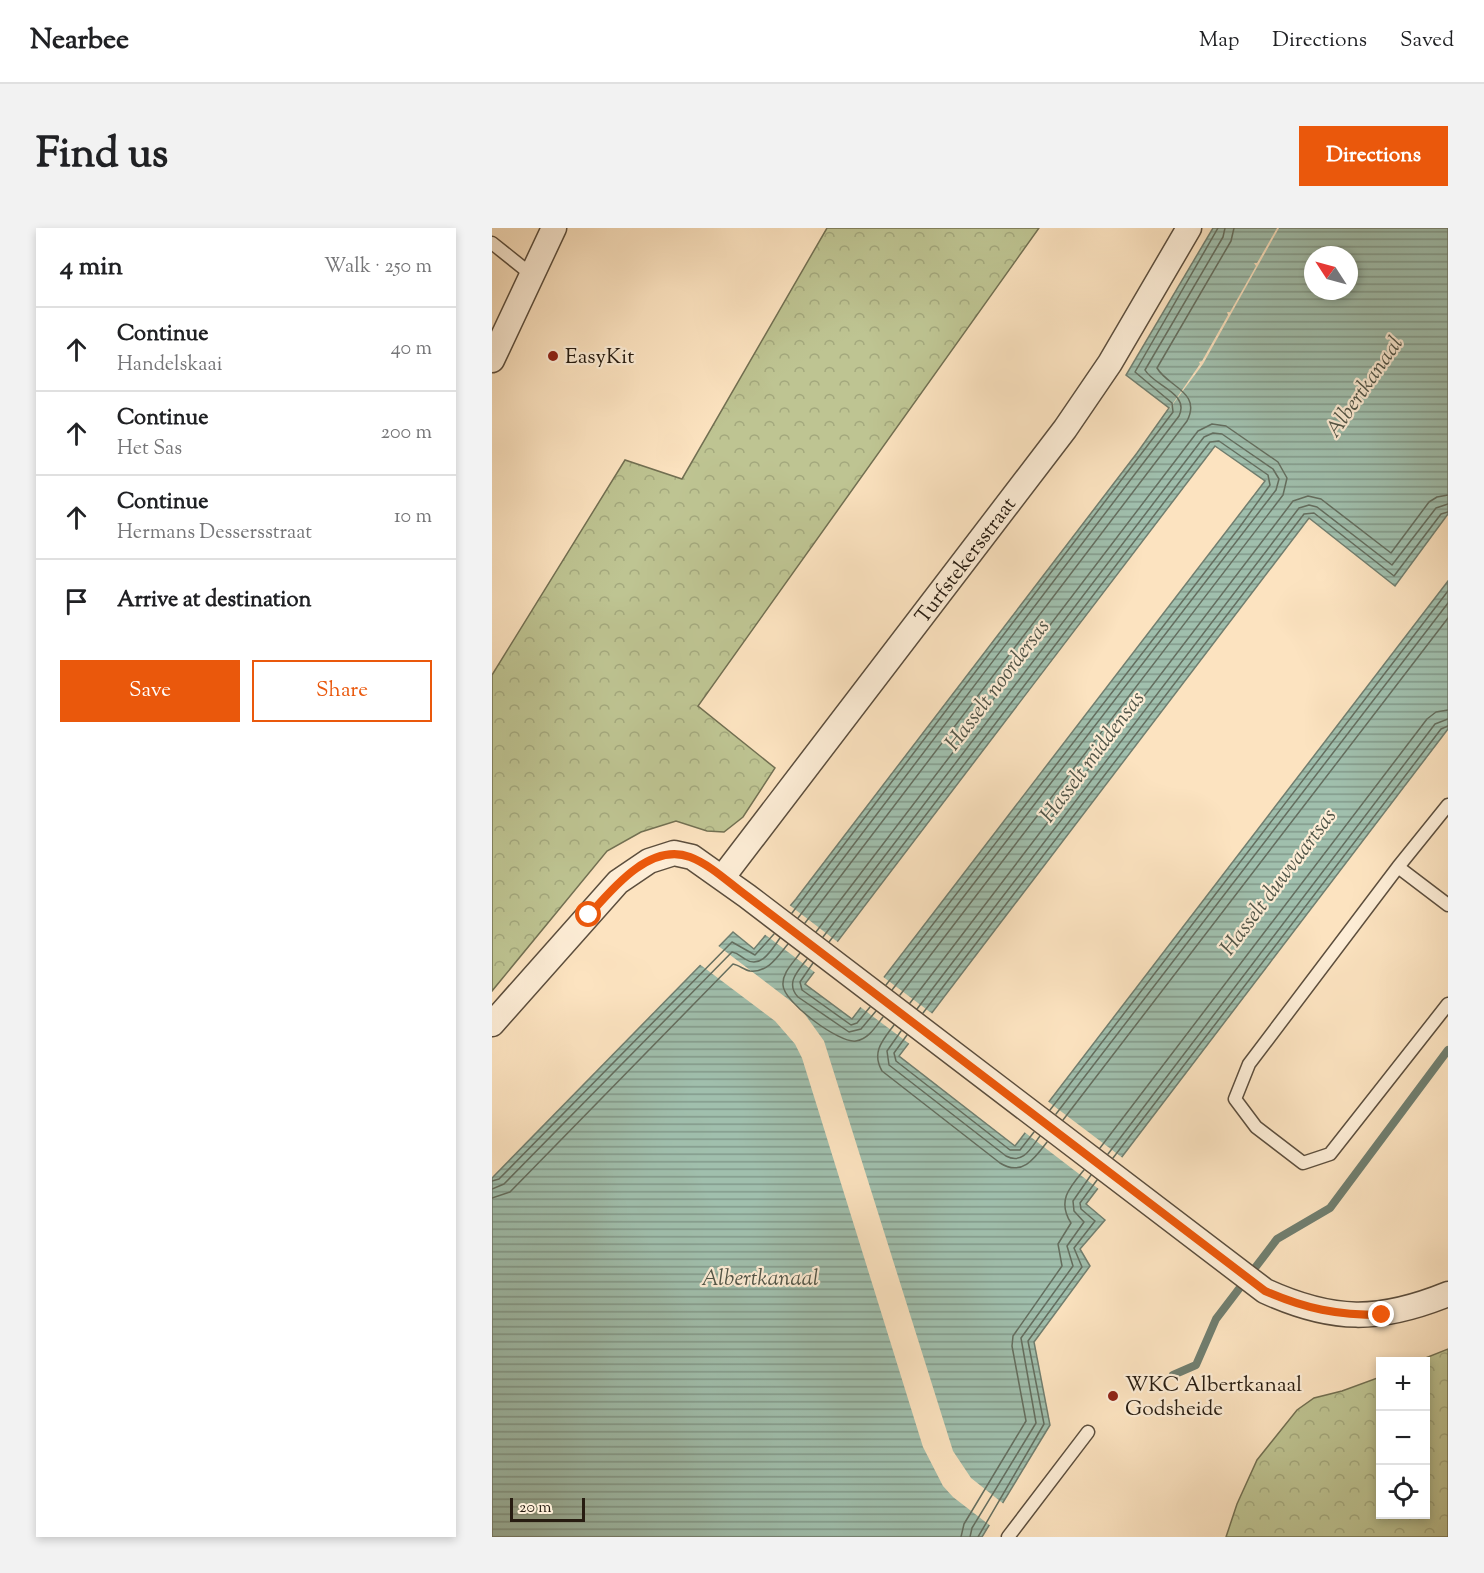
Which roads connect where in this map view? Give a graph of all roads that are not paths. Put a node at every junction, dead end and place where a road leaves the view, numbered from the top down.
1 (554, 228) edge
2 (1189, 228) edge
3 (492, 243) edge
4 (532, 275) junction
5 (492, 360) edge
6 (1448, 805) edge
7 (1398, 867) junction
8 (722, 878) junction
9 (1448, 905) edge
10 (1448, 1004) edge
11 (492, 1024) edge
12 (1448, 1294) edge
13 (1088, 1432) dead end
14 (1008, 1537) edge

1 - 4 street
2 - 8 street, Turfstekersstraat
3 - 4 lane
4 - 5 street
6 - 7 lane
7 - 9 lane
7 - 10 lane
8 - 11 street
8 - 12 street
13 - 14 lane

